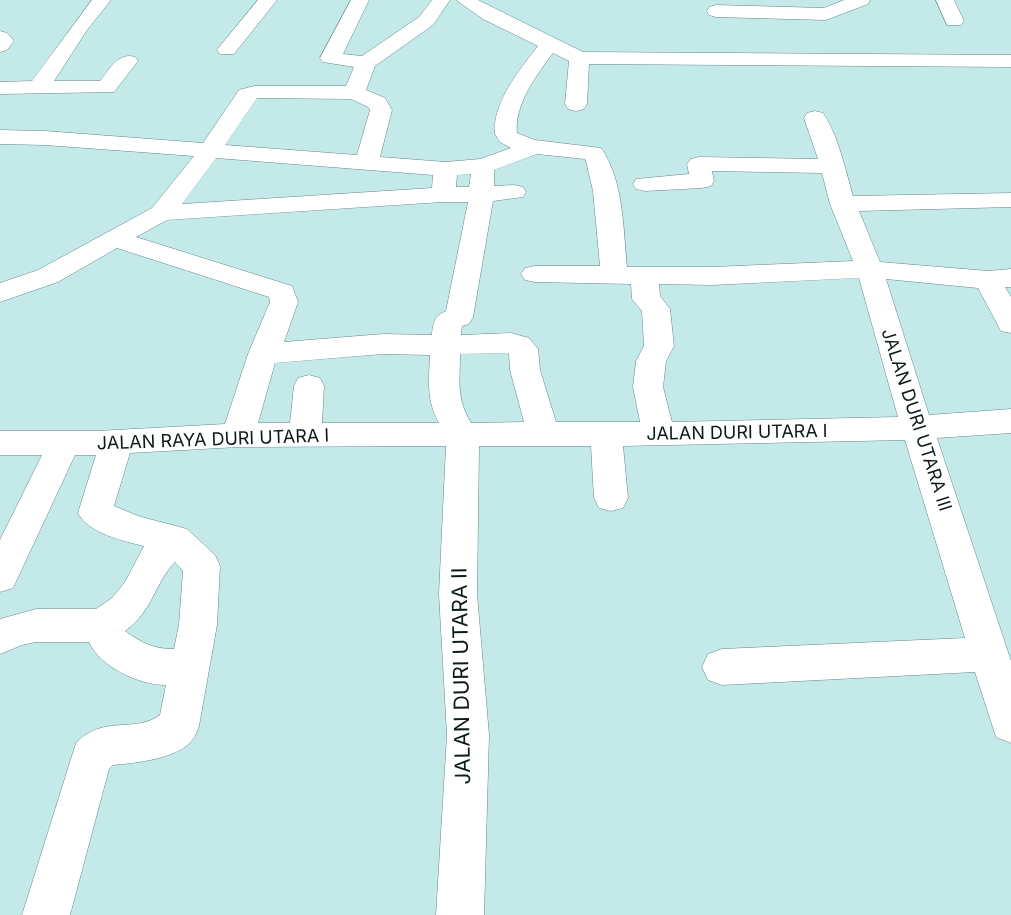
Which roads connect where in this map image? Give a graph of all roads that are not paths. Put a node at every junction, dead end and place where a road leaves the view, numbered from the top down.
1 (102, 0) edge
2 (268, 0) edge
3 (360, 0) edge
4 (441, 0) edge
5 (465, 0) edge
6 (861, 0) edge
7 (945, 0) edge
8 (716, 11) dead end
9 (954, 21) dead end
10 (0, 37) edge
11 (551, 44) junction
12 (0, 46) edge
13 (227, 50) dead end
14 (579, 58) junction
15 (128, 61) dead end
16 (1011, 61) edge
17 (366, 63) junction
18 (39, 87) junction
19 (0, 88) edge
20 (354, 93) junction
21 (576, 104) dead end
22 (815, 118) dead end
23 (0, 137) edge
24 (535, 147) junction
25 (211, 151) junction
26 (366, 163) junction
27 (483, 166) junction
28 (832, 166) junction
29 (446, 169) junction
30 (645, 184) dead end
31 (514, 192) dead end
32 (481, 194) junction
33 (443, 195) junction
34 (1011, 200) edge
35 (843, 204) junction
36 (161, 213) junction
37 (113, 239) junction
38 (870, 269) junction
39 (535, 273) dead end
40 (614, 275) junction
41 (644, 275) junction
42 (999, 279) edge
43 (0, 293) edge
44 (1011, 324) edge
45 (445, 345) junction
46 (265, 353) junction
47 (309, 386) dead end
48 (1011, 421) edge
49 (919, 428) junction
50 (238, 435) junction
51 (606, 435) junction
52 (658, 435) junction
53 (305, 436) junction
54 (463, 436) junction
55 (544, 436) junction
56 (117, 442) junction
57 (0, 443) edge
58 (64, 443) junction
59 (611, 498) dead end
60 (174, 539) junction
61 (0, 577) edge
62 (102, 626) junction
63 (0, 637) edge
64 (989, 654) junction
65 (188, 667) junction
66 (722, 667) dead end
67 (1011, 723) edge
68 (46, 915) edge
69 (460, 915) edge

1 - 18 street
2 - 13 street
3 - 17 street
4 - 17 street
5 - 11 street
6 - 8 street
7 - 9 street
10 - 12 street
11 - 14 street
11 - 24 street
14 - 16 street
14 - 21 street
15 - 18 street
17 - 20 street
18 - 19 street
20 - 25 street
20 - 26 street
22 - 28 street, JALAN DURI UTARA III
23 - 25 street
24 - 27 street
24 - 40 street
25 - 26 street
25 - 36 street
26 - 29 street
27 - 29 street
27 - 32 street
28 - 30 street
28 - 35 street, JALAN DURI UTARA III
29 - 33 street
31 - 32 street
32 - 33 street
32 - 45 street
33 - 36 street
34 - 35 street
35 - 38 street, JALAN DURI UTARA III
36 - 37 street
37 - 43 street
37 - 46 street
38 - 41 street
38 - 42 street
38 - 49 street, JALAN DURI UTARA III
39 - 40 street
40 - 41 street
41 - 52 street
42 - 44 street
45 - 46 street
45 - 54 street
45 - 55 street
46 - 50 street
47 - 53 street
48 - 49 street, JALAN DURI UTARA I
49 - 52 street, JALAN DURI UTARA I
49 - 64 street, JALAN DURI UTARA III
50 - 53 street, JALAN RAYA DURI UTARA I
50 - 56 street, JALAN RAYA DURI UTARA I
51 - 52 street, JALAN DURI UTARA I
51 - 55 street, JALAN DURI UTARA I
51 - 59 street
53 - 54 street, JALAN RAYA DURI UTARA I
54 - 55 street, JALAN DURI UTARA I
54 - 69 street, JALAN DURI UTARA II
56 - 58 street, JALAN RAYA DURI UTARA I
56 - 60 street
57 - 58 street, JALAN RAYA DURI UTARA I
58 - 61 street
60 - 62 street
60 - 65 street
62 - 63 street
62 - 65 street
64 - 66 street
64 - 67 street, JALAN DURI UTARA III
65 - 68 street

